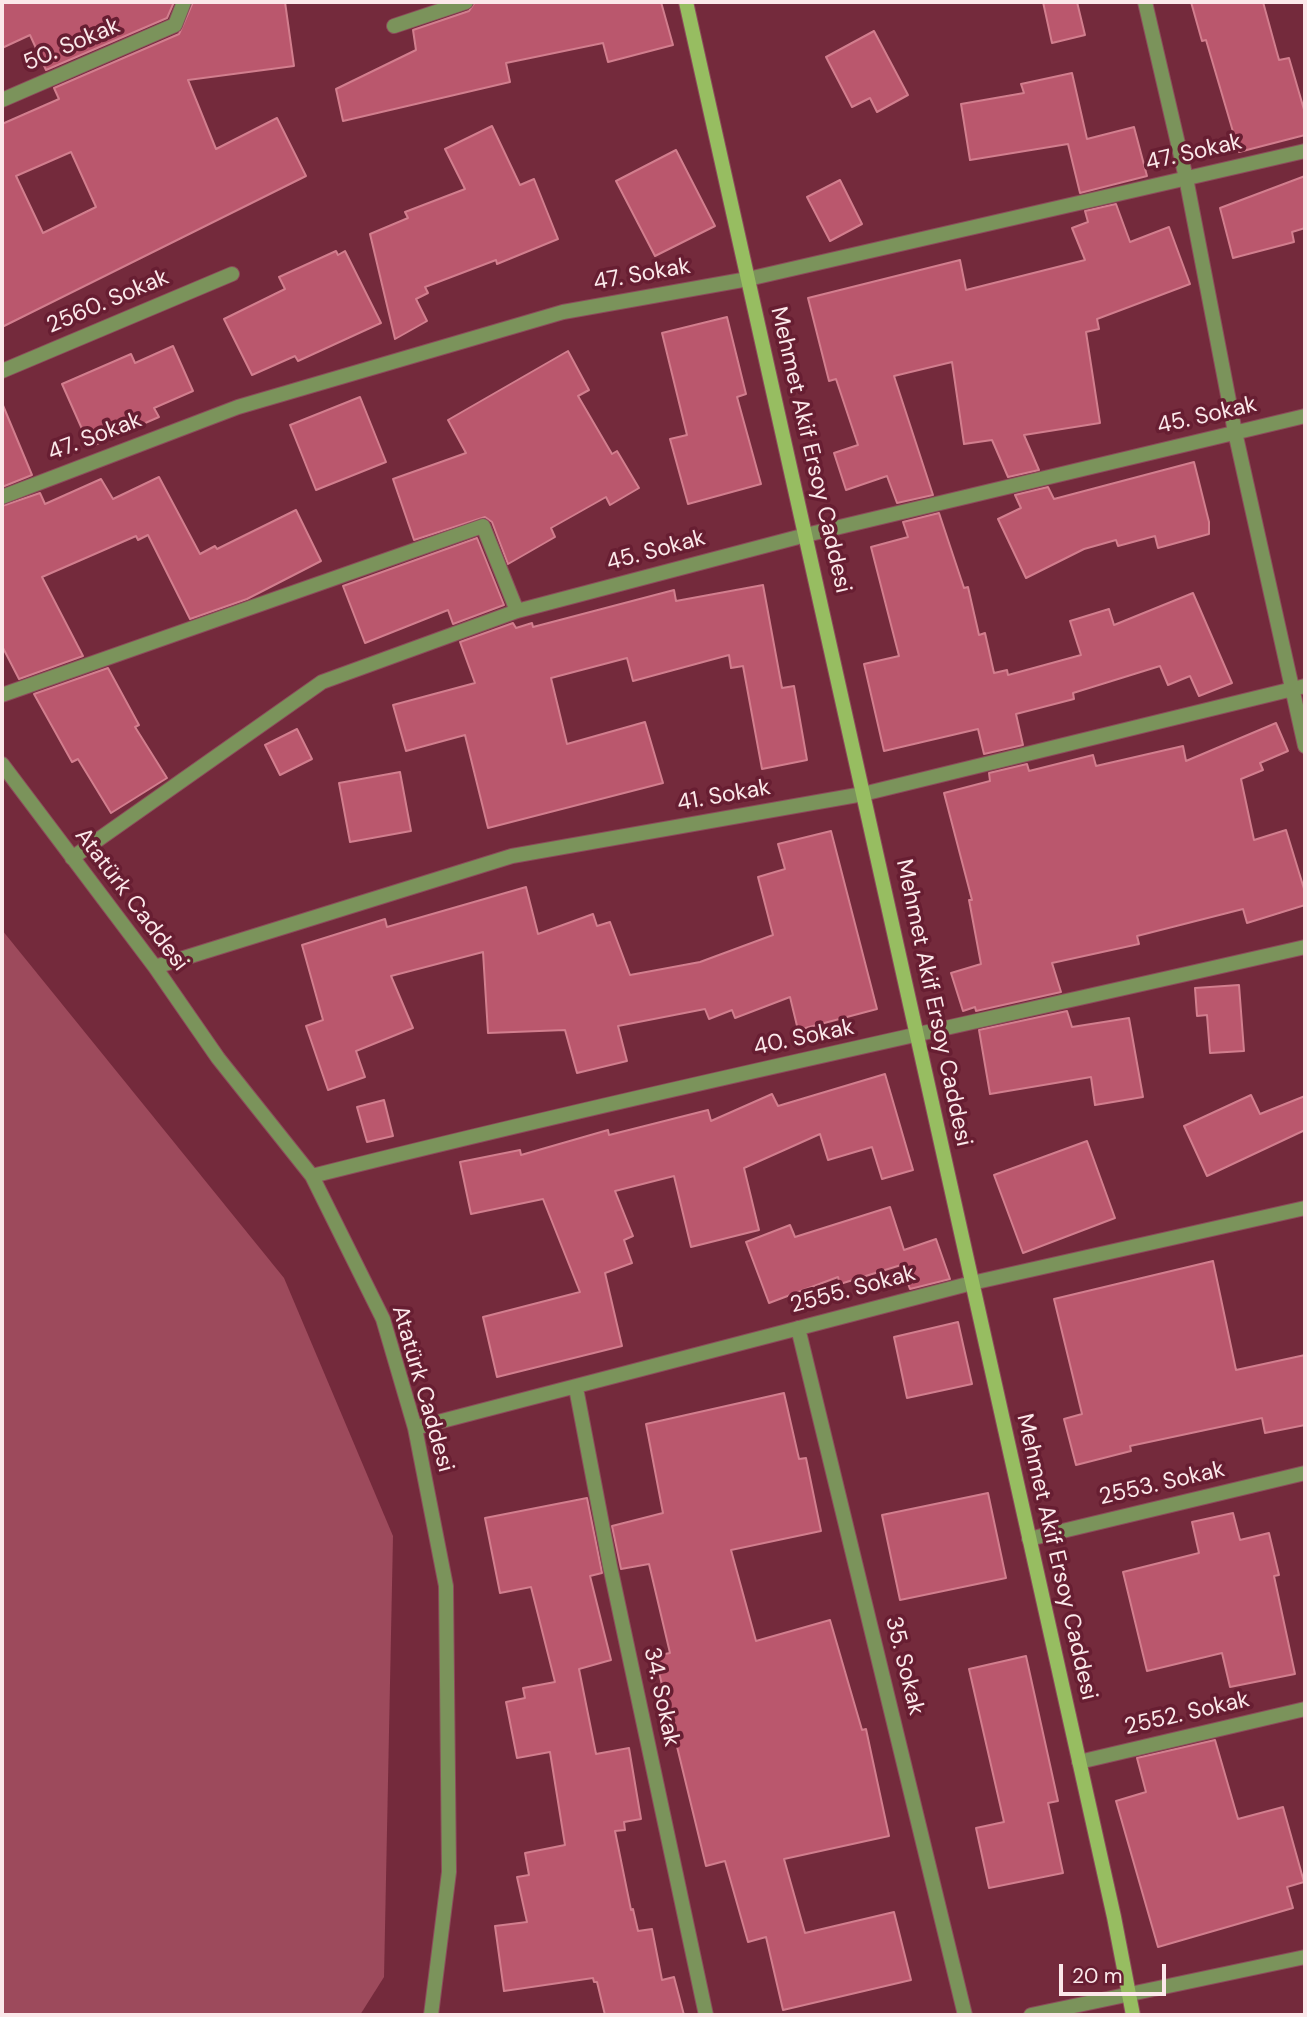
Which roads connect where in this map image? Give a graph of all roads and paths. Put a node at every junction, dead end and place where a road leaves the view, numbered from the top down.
1 (184, 2) edge
2 (466, 2) edge
3 (686, 2) edge
4 (1145, 2) edge
5 (394, 26) dead end
6 (2, 100) edge
7 (1305, 151) edge
8 (1186, 178) junction
9 (232, 274) dead end
10 (748, 279) junction
11 (2, 371) edge
12 (1305, 416) edge
13 (1235, 432) junction
14 (2, 497) edge
15 (806, 535) junction
16 (517, 611) junction
17 (1299, 687) edge
18 (2, 695) edge
19 (1305, 746) edge
20 (2, 764) edge
21 (863, 794) junction
22 (72, 858) junction
23 (1305, 947) edge
24 (155, 967) junction
25 (917, 1037) junction
26 (312, 1176) junction
27 (1305, 1209) edge
28 (972, 1283) junction
29 (798, 1328) junction
30 (576, 1388) junction
31 (415, 1428) junction
32 (1305, 1473) edge
33 (1029, 1539) junction
34 (1305, 1709) edge
35 (1079, 1762) junction
36 (1305, 1956) edge
37 (1129, 1994) junction
38 (431, 2015) edge
39 (706, 2015) edge
40 (965, 2015) edge
41 (1031, 2015) edge
42 (1133, 2015) edge

1 - 6 street, 50. Sokak
2 - 5 street
3 - 10 street, Mehmet Akif Ersoy Caddesi
4 - 8 street
7 - 8 street, 47. Sokak
8 - 10 street, 47. Sokak
8 - 13 street
9 - 11 street, 2560. Sokak
10 - 14 street, 47. Sokak
10 - 15 street, Mehmet Akif Ersoy Caddesi
12 - 13 street, 45. Sokak
13 - 15 street, 45. Sokak
13 - 17 street
15 - 16 street, 45. Sokak
15 - 21 street, Mehmet Akif Ersoy Caddesi
16 - 18 street
16 - 22 street, 45. Sokak
17 - 19 street
17 - 21 street, 41. Sokak
20 - 22 street, Atatürk Caddesi
21 - 24 street, 41. Sokak
21 - 25 street, Mehmet Akif Ersoy Caddesi
22 - 24 street, Atatürk Caddesi
23 - 25 street, 40. Sokak
24 - 26 street, Atatürk Caddesi
25 - 26 street, 40. Sokak
25 - 28 street, Mehmet Akif Ersoy Caddesi
26 - 31 street, Atatürk Caddesi
27 - 28 street, 2555. Sokak
28 - 29 street, 2555. Sokak
28 - 33 street, Mehmet Akif Ersoy Caddesi
29 - 30 street, 2555. Sokak
29 - 40 street, 35. Sokak
30 - 31 street, 2555. Sokak
30 - 39 street, 34. Sokak
31 - 38 street, Atatürk Caddesi
32 - 33 street, 2553. Sokak
33 - 35 street, Mehmet Akif Ersoy Caddesi
34 - 35 street, 2552. Sokak
35 - 37 street, Mehmet Akif Ersoy Caddesi
36 - 37 street
37 - 41 street
37 - 42 street, Mehmet Akif Ersoy Caddesi

